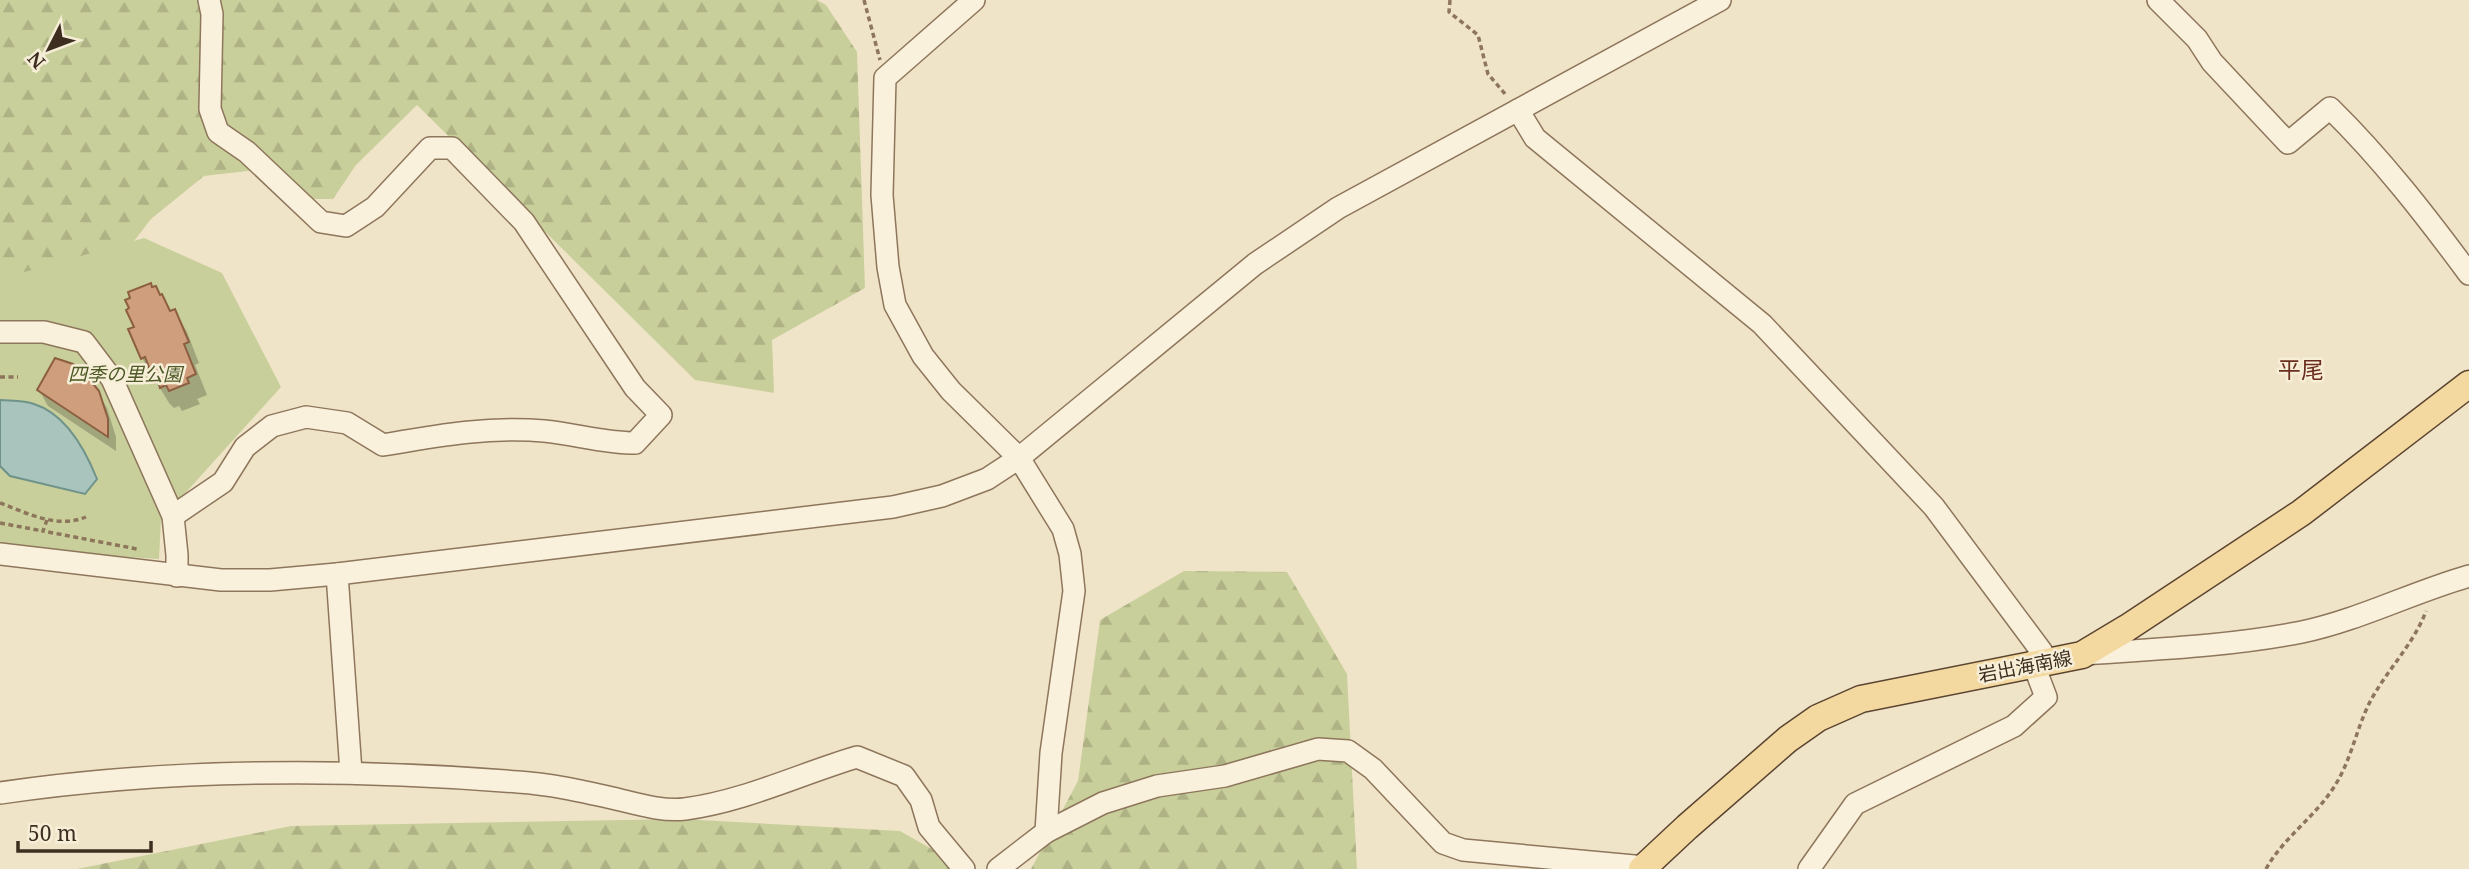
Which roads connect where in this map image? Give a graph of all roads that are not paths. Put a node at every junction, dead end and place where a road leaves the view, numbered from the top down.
1 (209, 0) edge
2 (974, 0) edge
3 (1720, 0) edge
4 (2158, 0) edge
5 (1518, 110) junction
6 (2469, 274) edge
7 (0, 332) edge
8 (2469, 384) edge
9 (1019, 458) junction
10 (173, 516) junction
11 (0, 554) edge
12 (177, 571) junction
13 (337, 574) junction
14 (2469, 576) edge
15 (2082, 654) junction
16 (2033, 663) junction
17 (351, 772) junction
18 (0, 793) edge
19 (1046, 832) junction
20 (1645, 868) edge
21 (964, 869) edge
22 (998, 869) edge
23 (1809, 869) edge

1 - 10 street
2 - 9 street
3 - 5 street
4 - 6 street
5 - 9 street
5 - 16 street
7 - 10 street
8 - 15 main road, 岩出海南線
9 - 13 street
9 - 19 street
10 - 12 street
11 - 12 street
12 - 13 street
13 - 17 street
14 - 15 street
15 - 16 main road, 岩出海南線
16 - 20 main road, 岩出海南線
16 - 23 street
17 - 18 street
17 - 21 street
19 - 20 street
19 - 22 street

